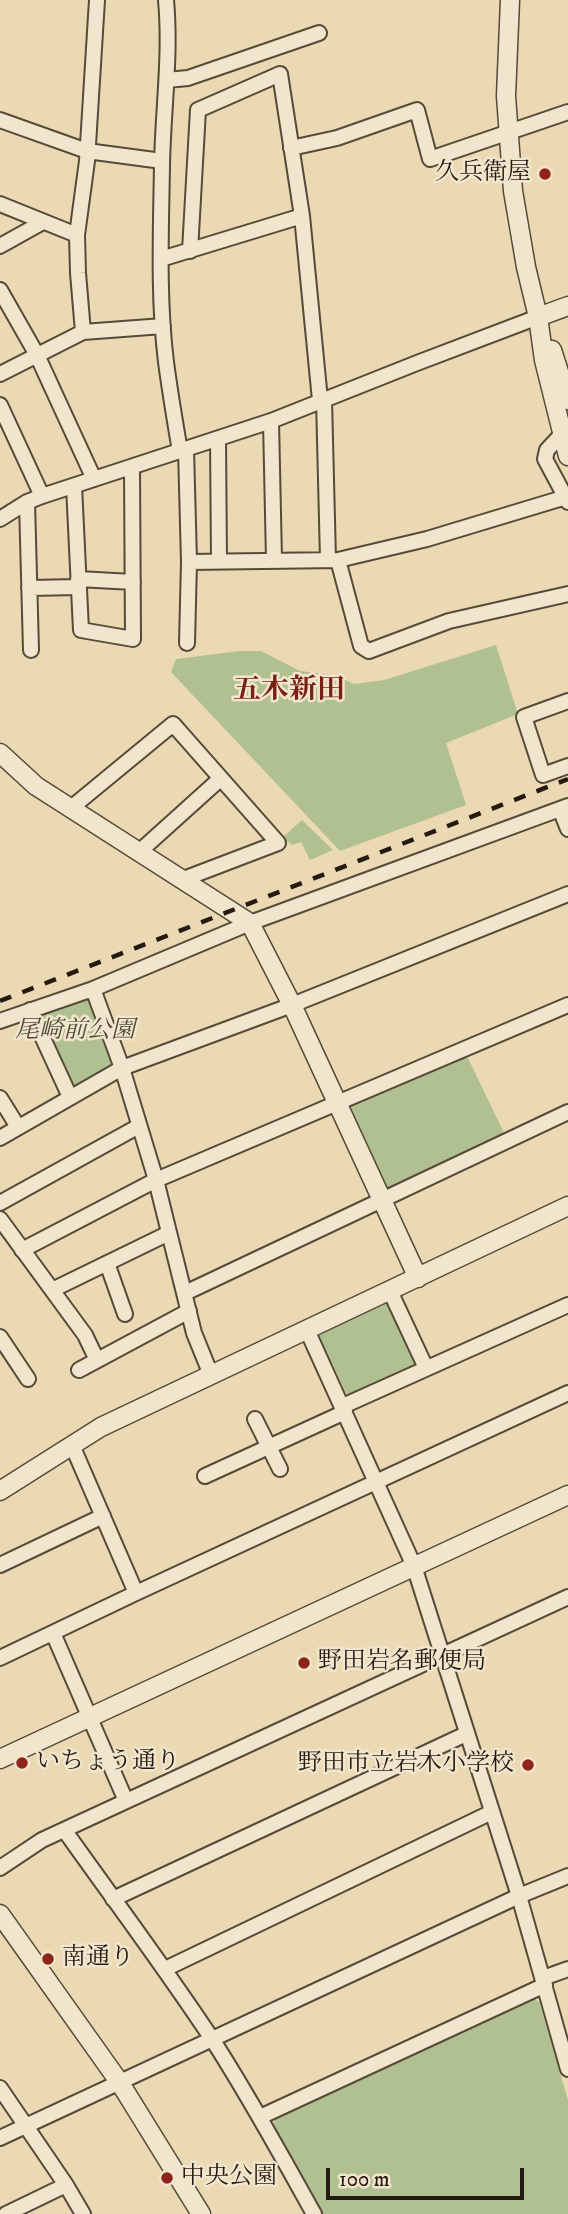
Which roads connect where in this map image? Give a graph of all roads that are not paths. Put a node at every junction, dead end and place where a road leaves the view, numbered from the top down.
1 (97, 0) edge
2 (166, 0) edge
3 (510, 0) edge
4 (319, 33) dead end
5 (167, 80) junction
6 (568, 112) edge
7 (0, 120) edge
8 (508, 133) junction
9 (291, 148) junction
10 (87, 151) junction
11 (162, 161) junction
12 (0, 204) edge
13 (302, 216) junction
14 (43, 222) junction
15 (77, 236) junction
16 (0, 246) edge
17 (190, 251) junction
18 (161, 259) junction
19 (0, 290) edge
20 (568, 306) edge
21 (538, 317) junction
22 (163, 326) junction
23 (83, 331) junction
24 (37, 355) junction
25 (0, 374) edge
26 (322, 400) junction
27 (568, 400) edge
28 (0, 405) edge
29 (271, 421) junction
30 (563, 433) junction
31 (218, 439) junction
32 (183, 450) junction
33 (568, 456) edge
34 (132, 467) junction
35 (94, 479) junction
36 (74, 486) junction
37 (43, 496) junction
38 (567, 499) edge
39 (27, 502) junction
40 (0, 519) edge
41 (333, 560) junction
42 (219, 561) junction
43 (274, 561) junction
44 (190, 562) junction
45 (133, 582) junction
46 (78, 583) junction
47 (29, 588) junction
48 (568, 594) edge
49 (187, 643) dead end
50 (31, 650) dead end
51 (568, 701) edge
52 (0, 753) edge
53 (568, 765) edge
54 (220, 779) junction
55 (564, 807) edge
56 (71, 808) junction
57 (568, 828) edge
58 (139, 852) junction
59 (181, 880) junction
60 (568, 894) edge
61 (250, 923) junction
62 (93, 989) junction
63 (292, 1005) junction
64 (568, 1005) edge
65 (30, 1010) junction
66 (0, 1021) edge
67 (122, 1068) junction
68 (71, 1097) junction
69 (0, 1098) edge
70 (337, 1102) junction
71 (568, 1112) edge
72 (139, 1126) junction
73 (18, 1127) junction
74 (0, 1138) edge
75 (156, 1180) junction
76 (382, 1199) junction
77 (0, 1203) edge
78 (568, 1206) edge
79 (0, 1219) edge
80 (169, 1233) junction
81 (22, 1250) junction
82 (107, 1263) junction
83 (418, 1278) junction
84 (51, 1290) junction
85 (390, 1291) junction
86 (184, 1293) junction
87 (568, 1305) edge
88 (189, 1311) junction
89 (125, 1314) dead end
90 (307, 1330) junction
91 (0, 1337) edge
92 (97, 1360) junction
93 (426, 1368) junction
94 (79, 1370) dead end
95 (211, 1375) junction
96 (28, 1378) dead end
97 (568, 1393) edge
98 (344, 1409) junction
99 (255, 1419) dead end
100 (72, 1445) junction
101 (269, 1447) junction
102 (279, 1469) dead end
103 (205, 1476) dead end
104 (376, 1482) junction
105 (0, 1491) edge
106 (568, 1495) edge
107 (103, 1516) junction
108 (0, 1565) edge
109 (414, 1566) junction
110 (136, 1593) junction
111 (568, 1597) edge
112 (53, 1633) junction
113 (443, 1654) junction
114 (0, 1658) edge
115 (89, 1718) junction
116 (466, 1734) junction
117 (0, 1759) edge
118 (126, 1801) junction
119 (492, 1812) junction
120 (65, 1831) junction
121 (0, 1868) edge
122 (568, 1876) edge
123 (519, 1896) junction
124 (113, 1899) junction
125 (0, 1914) edge
126 (165, 1969) junction
127 (568, 1969) edge
128 (544, 1981) junction
129 (213, 2040) junction
130 (568, 2069) edge
131 (120, 2083) junction
132 (0, 2088) edge
133 (260, 2117) junction
134 (26, 2125) junction
135 (0, 2138) edge
136 (66, 2185) junction
137 (6, 2214) edge
138 (83, 2214) edge
139 (201, 2214) edge
140 (314, 2214) edge

1 - 10 street
2 - 5 street
3 - 8 street
4 - 5 street
5 - 11 street
6 - 8 street
7 - 10 street
8 - 9 street
8 - 21 street
9 - 13 street
9 - 17 street
10 - 11 street
10 - 15 street
11 - 18 street
12 - 14 street
13 - 17 street
13 - 26 street
14 - 15 street
14 - 16 street
15 - 23 street
17 - 18 street
18 - 22 street
19 - 24 street
20 - 21 street
21 - 26 street
21 - 27 street
21 - 30 street
22 - 23 street
22 - 32 street
23 - 24 street
24 - 25 street
24 - 35 street
26 - 29 street
26 - 41 street
28 - 37 street
29 - 31 street
29 - 43 street
30 - 33 street
30 - 38 street
31 - 32 street
31 - 42 street
32 - 34 street
32 - 44 street
34 - 35 street
34 - 45 street
35 - 36 street
36 - 37 street
36 - 46 street
37 - 39 street
38 - 41 street
39 - 40 street
39 - 47 street
41 - 43 street
41 - 48 street
42 - 43 street
42 - 44 street
44 - 49 street
45 - 46 street
45 - 46 street
46 - 47 street
47 - 50 street
51 - 53 street
52 - 56 street
54 - 56 street
54 - 58 street
54 - 59 street
55 - 57 street
55 - 61 street
56 - 58 street
58 - 59 street
59 - 61 street
60 - 63 street
61 - 62 street
61 - 63 street
62 - 65 street
62 - 67 street
63 - 67 street
63 - 70 street
64 - 70 street
65 - 66 street
65 - 68 street
67 - 68 street
67 - 72 street
68 - 73 street
69 - 73 street
70 - 75 street
70 - 76 street
71 - 76 street
72 - 75 street
72 - 77 street
73 - 74 street
75 - 80 street
75 - 81 street
76 - 83 street
76 - 86 street
78 - 83 street
79 - 81 street
80 - 82 street
80 - 86 street
81 - 84 street
82 - 84 street
82 - 89 street
83 - 85 street
84 - 92 street
85 - 90 street
85 - 93 street
86 - 88 street
87 - 93 street
88 - 92 street
88 - 95 street
90 - 95 street
90 - 98 street
91 - 96 street
92 - 94 street
93 - 98 street
95 - 100 street
97 - 104 street
98 - 101 street
98 - 104 street
99 - 101 street
100 - 105 street
100 - 107 street
101 - 102 street
101 - 103 street
104 - 109 street
104 - 110 street
106 - 109 street
107 - 108 street
107 - 110 street
109 - 113 street
109 - 115 street
110 - 112 street
111 - 113 street
112 - 114 street
112 - 115 street
113 - 116 street
113 - 118 street
115 - 117 street
115 - 118 street
116 - 119 street
116 - 124 street
118 - 120 street
119 - 123 street
119 - 126 street
120 - 121 street
120 - 124 street
122 - 123 street
123 - 128 street
123 - 129 street
124 - 126 street
125 - 131 street
126 - 129 street
127 - 128 street
128 - 130 street
128 - 133 street
129 - 131 street
129 - 133 street
131 - 134 street
131 - 139 street
132 - 134 street
133 - 140 street
134 - 135 street
134 - 136 street
136 - 137 street
136 - 138 street

